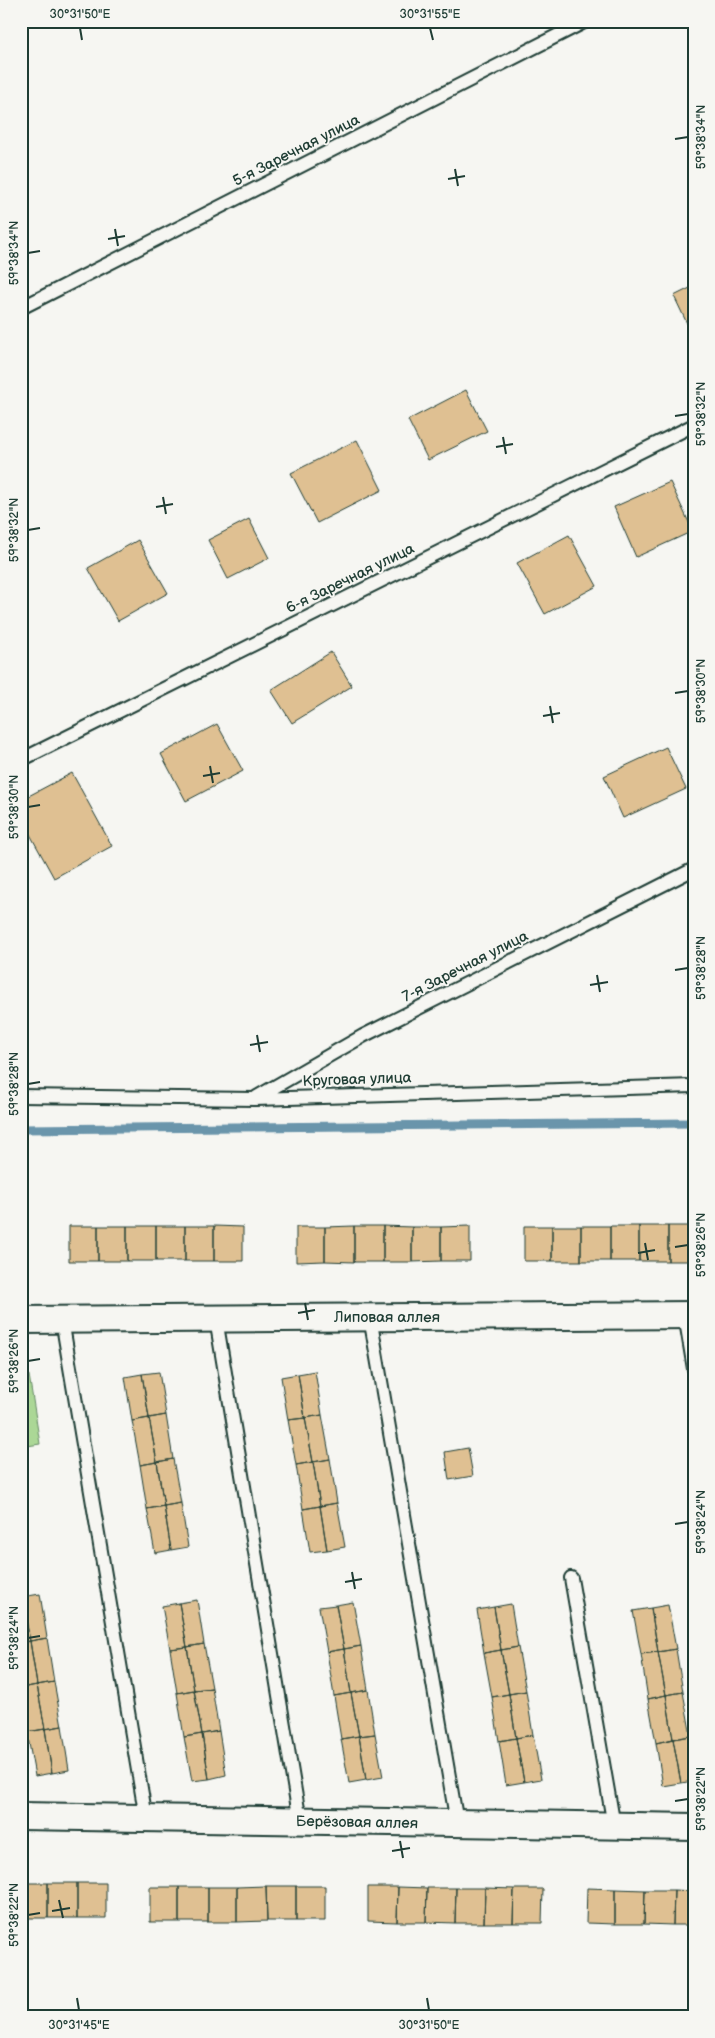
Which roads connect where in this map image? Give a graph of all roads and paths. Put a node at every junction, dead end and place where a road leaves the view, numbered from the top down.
1 (586, 21) edge
2 (21, 308) edge
3 (694, 425) edge
4 (21, 760) edge
5 (694, 869) edge
6 (694, 1086) edge
7 (21, 1096) edge
8 (255, 1099) junction
9 (689, 1315) edge
10 (370, 1317) junction
11 (216, 1318) junction
12 (21, 1320) edge
13 (62, 1320) junction
14 (694, 1369) edge
15 (571, 1578) dead end
16 (21, 1816) edge
17 (146, 1818) junction
18 (300, 1821) junction
19 (457, 1824) junction
20 (614, 1826) junction
21 (694, 1827) edge

1 - 2 lane, 5-я Заречная улица
3 - 4 lane, 6-я Заречная улица
5 - 8 lane, 7-я Заречная улица
6 - 8 lane, Круговая улица
7 - 8 lane, Круговая улица
9 - 10 street, Липовая аллея
9 - 14 lane
10 - 11 street, Липовая аллея
10 - 19 lane
11 - 13 street, Липовая аллея
11 - 18 lane
12 - 13 street, Липовая аллея
13 - 17 lane
15 - 20 lane
16 - 17 street, Берёзовая аллея
17 - 18 street, Берёзовая аллея
18 - 19 street, Берёзовая аллея
19 - 20 street, Берёзовая аллея
20 - 21 street, Берёзовая аллея

